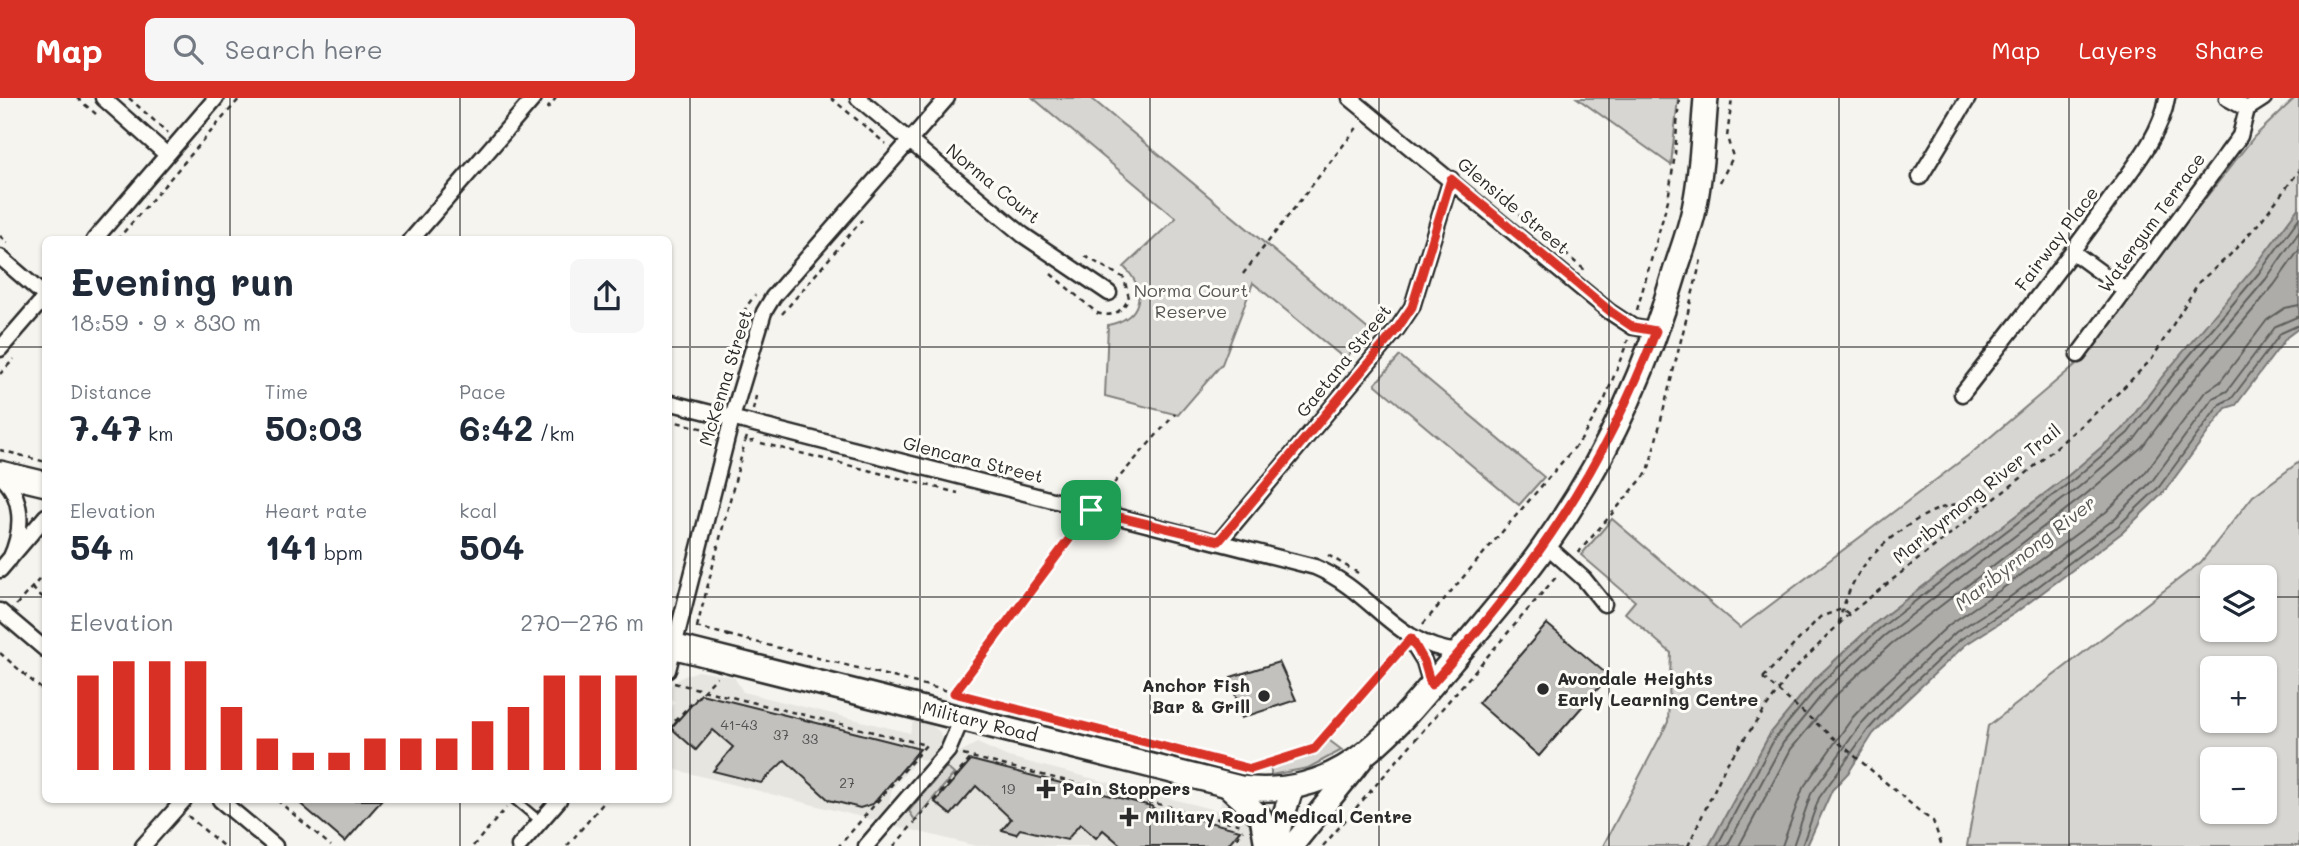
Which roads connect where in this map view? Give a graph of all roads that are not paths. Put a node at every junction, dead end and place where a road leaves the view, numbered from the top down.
1 (103, 98) edge
2 (216, 98) edge
3 (534, 98) edge
4 (858, 98) edge
5 (947, 98) edge
6 (1350, 98) edge
7 (1706, 98) edge
8 (1968, 98) edge
9 (2166, 98) edge
10 (2227, 98) edge
11 (2264, 98) edge
12 (2247, 109) junction
13 (910, 141) junction
14 (167, 155) junction
15 (1920, 177) dead end
16 (1451, 179) junction
17 (97, 236) edge
18 (414, 236) edge
19 (2073, 252) junction
20 (0, 257) edge
21 (2126, 291) junction
22 (42, 293) edge
23 (1109, 293) dead end
24 (42, 301) edge
25 (1656, 331) junction
26 (0, 349) edge
27 (2078, 355) dead end
28 (1962, 394) dead end
29 (672, 403) edge
30 (732, 418) junction
31 (0, 474) edge
32 (42, 483) edge
33 (42, 521) edge
34 (1219, 541) junction
35 (1546, 545) junction
36 (5, 564) edge
37 (1604, 604) dead end
38 (3, 614) edge
39 (1411, 638) junction
40 (672, 645) edge
41 (42, 647) edge
42 (1460, 652) junction
43 (1431, 685) junction
44 (962, 718) junction
45 (1364, 756) junction
46 (1226, 785) junction
47 (1281, 790) junction
48 (181, 803) edge
49 (224, 803) edge
50 (518, 803) edge
51 (556, 803) edge
52 (540, 821) junction
53 (144, 846) edge
54 (275, 846) edge
55 (519, 846) edge
56 (866, 846) edge
57 (1266, 846) edge
58 (1274, 846) edge
59 (1292, 846) edge

1 - 14 street
2 - 14 street
3 - 18 street
4 - 13 street, Norma Court
5 - 13 street, McKenna Street
6 - 16 street, Glenside Street
7 - 25 main road
8 - 15 street
9 - 19 street, Fairway Place
10 - 12 street
11 - 12 street
12 - 21 street, Watergum Terrace
13 - 23 street, Norma Court
13 - 30 street, McKenna Street
14 - 17 street
16 - 25 street, Glenside Street
16 - 34 street, Gaetana Street
19 - 21 street
19 - 28 street, Fairway Place
20 - 22 street
21 - 27 street, Watergum Terrace
24 - 26 street
25 - 35 main road
29 - 30 street, Glencara Street
30 - 34 street, Glencara Street
30 - 40 street, McKenna Street
31 - 32 main road
31 - 36 street
33 - 36 street
34 - 39 street, Glencara Street
35 - 37 street
35 - 42 main road
38 - 41 street
39 - 42 street, Glencara Street
39 - 43 street, Glencara Street
40 - 44 main road, Military Road
42 - 43 main road
43 - 45 main road
44 - 46 main road, Military Road
44 - 56 street
45 - 47 main road
45 - 59 street
46 - 47 main road, Military Road
46 - 57 street
47 - 58 street
48 - 53 street
49 - 54 street
50 - 52 lane
51 - 52 street
52 - 55 street

